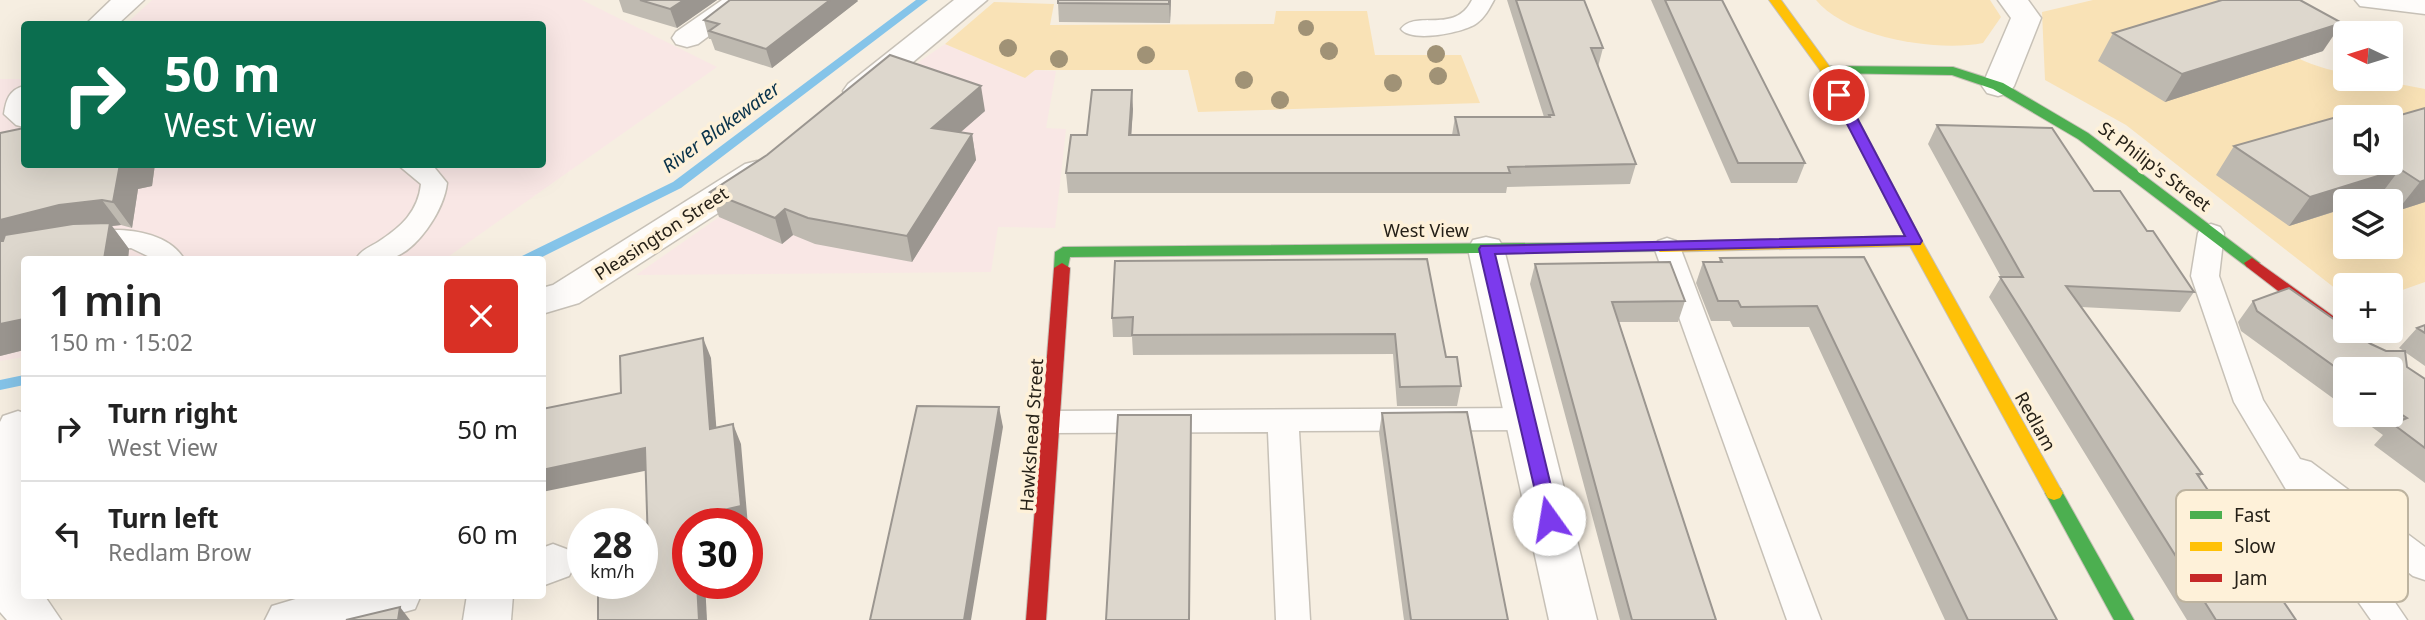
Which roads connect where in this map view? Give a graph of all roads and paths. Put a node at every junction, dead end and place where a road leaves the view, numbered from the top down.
1 (129, 0) edge
2 (743, 0) edge
3 (972, 0) edge
4 (1483, 0) edge
5 (1775, 0) edge
6 (2013, 0) edge
7 (2370, 0) edge
8 (2421, 0) edge
9 (104, 21) edge
10 (1412, 29) dead end
11 (687, 38) dead end
12 (1826, 70) junction
13 (1998, 86) junction
14 (21, 96) edge
15 (835, 110) edge
16 (21, 118) edge
17 (782, 153) edge
18 (417, 168) edge
19 (2211, 233) junction
20 (1915, 241) junction
21 (1667, 247) junction
22 (60, 248) edge
23 (1486, 249) junction
24 (1063, 252) joint
25 (168, 256) edge
26 (373, 256) edge
27 (546, 300) edge
28 (2333, 325) edge
29 (1526, 419) junction
30 (1283, 420) junction
31 (1052, 422) junction
32 (14, 428) edge
33 (2286, 461) junction
34 (2304, 490) edge
35 (2324, 490) edge
36 (2408, 553) edge
37 (2425, 566) edge
38 (381, 599) edge
39 (489, 599) edge
40 (2377, 602) edge
41 (17, 607) edge
42 (289, 620) edge
43 (487, 620) edge
44 (1036, 620) edge
45 (1293, 620) edge
46 (1573, 620) edge
47 (1804, 620) edge
48 (2124, 620) edge
49 (2390, 620) edge

1 - 9 street
2 - 11 street
3 - 15 street
4 - 10 lane
5 - 12 street, Redlam
6 - 13 street
7 - 8 street
12 - 13 street, St Philip's Street
12 - 20 street, Redlam
13 - 19 street, St Philip's Street
14 - 16 lane
17 - 27 street, Pleasington Street
18 - 26 lane
19 - 28 street, St Philip's Street
19 - 33 lane
20 - 21 street, West View
20 - 48 street, Redlam
21 - 23 street, West View
21 - 47 lane
22 - 25 lane
23 - 24 street, West View
23 - 29 street
24 - 31 street, Hawkshead Street
29 - 30 lane
29 - 46 street
30 - 31 lane
30 - 45 lane
31 - 44 street, Hawkshead Street
32 - 41 street
33 - 34 lane
33 - 35 lane
36 - 37 lane
38 - 42 street
39 - 43 street
40 - 49 lane

